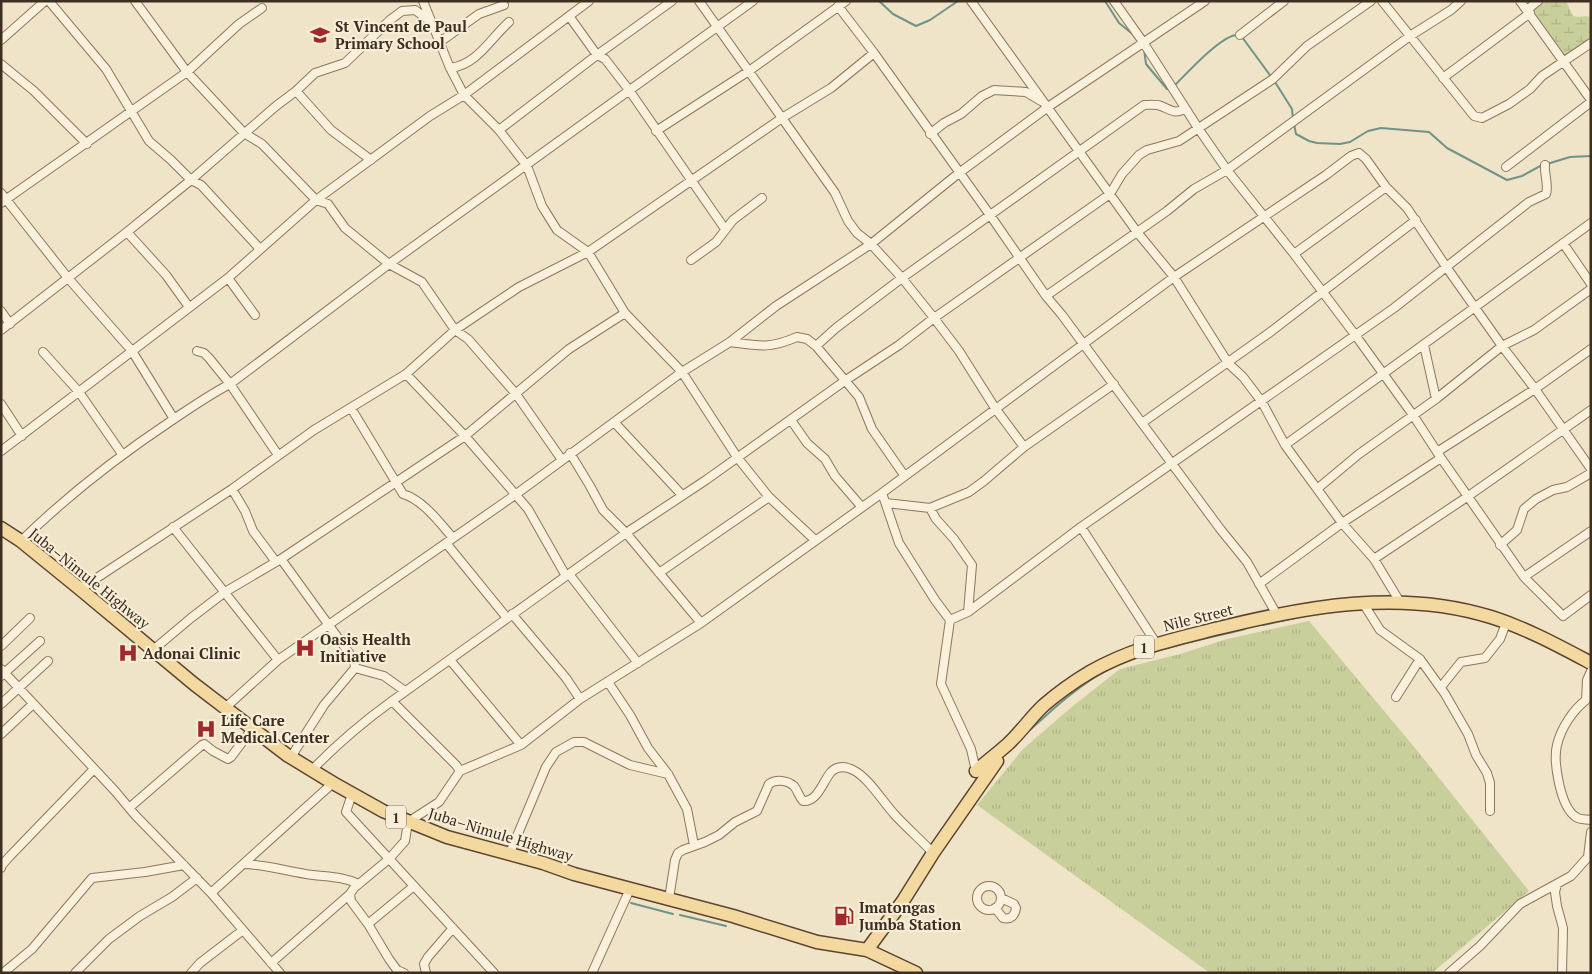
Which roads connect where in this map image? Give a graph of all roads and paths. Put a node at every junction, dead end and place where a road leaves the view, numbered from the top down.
1 (47, 1) edge
2 (136, 1) edge
3 (423, 1) edge
4 (589, 1) edge
5 (672, 1) edge
6 (699, 1) edge
7 (753, 1) edge
8 (846, 1) edge
9 (971, 1) edge
10 (1114, 1) edge
11 (1205, 1) edge
12 (1284, 1) edge
13 (1371, 1) edge
14 (1382, 1) edge
15 (1461, 1) edge
16 (1520, 1) edge
17 (1538, 1) edge
18 (504, 5) dead end
19 (838, 6) junction
20 (262, 8) dead end
21 (1528, 11) junction
22 (569, 16) junction
23 (432, 22) junction
24 (508, 22) dead end
25 (718, 27) junction
26 (1240, 35) dead end
27 (1410, 36) junction
28 (1, 40) edge
29 (440, 42) junction
30 (1143, 42) junction
31 (1591, 43) edge
32 (874, 53) junction
33 (597, 55) junction
34 (1564, 62) junction
35 (1, 64) edge
36 (450, 68) junction
37 (749, 71) junction
38 (187, 72) junction
39 (1443, 78) junction
40 (629, 90) junction
41 (296, 91) junction
42 (464, 95) junction
43 (1591, 101) edge
44 (1047, 105) junction
45 (1185, 108) junction
46 (132, 111) junction
47 (782, 118) junction
48 (1198, 128) junction
49 (499, 130) junction
50 (656, 131) junction
51 (244, 134) junction
52 (930, 134) junction
53 (87, 144) junction
54 (1079, 151) junction
55 (371, 160) junction
56 (1545, 165) dead end
57 (527, 166) junction
58 (1506, 167) dead end
59 (1227, 170) junction
60 (959, 173) junction
61 (692, 179) junction
62 (191, 180) junction
63 (1386, 187) junction
64 (1110, 194) junction
65 (762, 198) dead end
66 (3, 199) edge
67 (316, 200) junction
68 (990, 215) junction
69 (1265, 216) junction
70 (1416, 220) junction
71 (1591, 223) edge
72 (725, 229) junction
73 (127, 232) junction
74 (1137, 232) junction
75 (1563, 243) junction
76 (870, 244) junction
77 (260, 249) junction
78 (588, 252) junction
79 (1294, 254) junction
80 (1020, 257) junction
81 (691, 260) dead end
82 (389, 264) junction
83 (1447, 268) junction
84 (1174, 277) junction
85 (68, 278) junction
86 (228, 278) junction
87 (902, 278) junction
88 (1591, 284) edge
89 (1591, 289) edge
90 (1323, 293) junction
91 (1046, 296) junction
92 (190, 307) junction
93 (1476, 307) junction
94 (1, 311) edge
95 (625, 313) junction
96 (256, 315) dead end
97 (934, 318) junction
98 (10, 324) junction
99 (1, 330) edge
100 (455, 330) junction
101 (1356, 336) junction
102 (730, 342) junction
103 (1084, 344) junction
104 (1424, 345) junction
105 (816, 346) junction
106 (1502, 346) junction
107 (1591, 349) edge
108 (197, 351) dead end
109 (43, 352) dead end
110 (132, 352) junction
111 (1228, 363) junction
112 (682, 372) junction
113 (406, 374) junction
114 (1384, 375) junction
115 (846, 380) junction
116 (230, 384) junction
117 (1114, 384) junction
118 (1535, 388) junction
119 (79, 392) junction
120 (516, 394) junction
121 (1436, 399) junction
122 (1262, 402) junction
123 (1, 404) edge
124 (351, 408) junction
125 (996, 408) junction
126 (1591, 410) edge
127 (1413, 415) junction
128 (174, 419) junction
129 (792, 420) junction
130 (614, 422) junction
131 (1142, 423) junction
132 (1564, 429) junction
133 (22, 436) junction
134 (465, 436) junction
135 (1286, 445) junction
136 (1024, 447) junction
137 (1, 451) edge
138 (570, 453) junction
139 (122, 454) junction
140 (278, 455) junction
141 (1439, 455) junction
142 (737, 457) junction
143 (562, 460) junction
144 (1171, 463) junction
145 (1591, 471) edge
146 (904, 475) junction
147 (395, 483) junction
148 (232, 489) junction
149 (1317, 489) junction
150 (882, 493) junction
151 (682, 495) junction
152 (515, 496) junction
153 (769, 497) junction
154 (1467, 497) junction
155 (886, 503) junction
156 (860, 505) dead end
157 (930, 508) junction
158 (1342, 523) junction
159 (1081, 526) junction
160 (173, 527) junction
161 (1591, 531) edge
162 (626, 533) junction
163 (3, 534) edge
164 (450, 540) junction
165 (815, 540) junction
166 (21, 541) junction
167 (1500, 545) junction
168 (1374, 558) junction
169 (278, 561) junction
170 (659, 573) junction
171 (567, 575) junction
172 (1524, 577) junction
173 (1259, 584) junction
174 (80, 589) junction
175 (225, 592) junction
176 (1591, 595) edge
177 (1400, 602) junction
178 (1363, 603) junction
179 (968, 612) junction
180 (1277, 615) junction
181 (509, 616) junction
182 (30, 618) dead end
183 (950, 620) junction
184 (700, 623) junction
185 (1506, 623) junction
186 (328, 625) junction
187 (40, 641) dead end
188 (1156, 644) junction
189 (1, 646) edge
190 (153, 650) junction
191 (1420, 659) junction
192 (278, 660) junction
193 (450, 660) junction
194 (48, 661) dead end
195 (638, 663) junction
196 (1591, 663) edge
197 (355, 668) junction
198 (1591, 671) edge
199 (2, 673) edge
200 (608, 682) junction
201 (1441, 687) junction
202 (18, 688) junction
203 (405, 691) junction
204 (1396, 697) dead end
205 (392, 700) junction
206 (580, 700) junction
207 (1, 704) edge
208 (33, 704) junction
209 (225, 708) junction
210 (252, 729) dead end
211 (1, 734) edge
212 (521, 746) junction
213 (290, 757) junction
214 (94, 769) junction
215 (312, 770) junction
216 (460, 771) junction
217 (976, 771) junction
218 (668, 774) junction
219 (333, 783) junction
220 (352, 794) junction
221 (129, 808) junction
222 (1490, 811) dead end
223 (1591, 820) edge
224 (408, 822) junction
225 (1591, 832) edge
226 (694, 845) junction
227 (934, 853) junction
228 (509, 855) dead end
229 (389, 859) junction
230 (245, 864) junction
231 (184, 865) junction
232 (1, 868) edge
233 (197, 878) junction
234 (359, 884) junction
235 (1557, 884) junction
236 (414, 886) junction
237 (630, 889) junction
238 (211, 893) junction
239 (350, 894) junction
240 (1001, 898) junction
241 (669, 899) junction
242 (995, 908) junction
243 (368, 924) junction
244 (453, 928) junction
245 (243, 930) junction
246 (867, 950) junction
247 (271, 963) junction
248 (3, 973) edge
249 (75, 973) edge
250 (190, 973) edge
251 (280, 973) edge
252 (404, 973) edge
253 (426, 973) edge
254 (494, 973) edge
255 (592, 973) edge
256 (916, 973) edge
257 (1448, 973) edge
258 (1562, 973) edge

1 - 28 street
1 - 46 street
2 - 38 street
3 - 23 street
4 - 22 street
5 - 33 street
6 - 25 street
7 - 25 street
8 - 19 street
9 - 44 street
10 - 30 street
11 - 30 street
12 - 26 street
13 - 48 street
14 - 27 street
15 - 27 street
16 - 21 street
17 - 21 street
18 - 29 street
19 - 32 street
19 - 37 street
20 - 38 street
21 - 34 street
21 - 39 street
22 - 33 street
22 - 42 street
23 - 29 street
23 - 41 street
24 - 36 street
25 - 37 street
25 - 40 street
27 - 39 street
27 - 59 street
29 - 36 street
30 - 44 street
30 - 45 street
31 - 34 street
32 - 47 street
32 - 52 street
33 - 40 street
33 - 49 street
34 - 39 street
34 - 43 street
35 - 53 street
36 - 42 street
37 - 47 street
37 - 50 street
38 - 46 street
38 - 51 street
40 - 50 street
40 - 57 street
41 - 51 street
41 - 55 street
42 - 49 street
42 - 55 street
43 - 58 street
44 - 52 street
44 - 54 street
44 - 60 street
45 - 48 street
45 - 54 street
46 - 53 street
46 - 62 street
47 - 61 street
47 - 76 street
48 - 59 street
48 - 64 street
49 - 57 street
50 - 61 street
51 - 62 street
51 - 67 street
52 - 60 street
53 - 66 street
54 - 64 street
54 - 68 street
55 - 67 street
56 - 83 street
57 - 78 street
57 - 82 street
59 - 69 street
59 - 74 street
60 - 68 street
60 - 76 street
61 - 72 street
61 - 78 street
62 - 73 street
62 - 77 street
63 - 69 street
63 - 70 street
63 - 79 street
64 - 74 street
64 - 80 street
65 - 72 street
66 - 85 street
67 - 77 street
67 - 82 street
68 - 80 street
68 - 87 street
69 - 79 street
69 - 84 street
70 - 83 street
70 - 90 street
71 - 75 street
72 - 81 street
73 - 85 street
73 - 92 street
74 - 84 street
74 - 91 street
75 - 88 street
75 - 93 street
76 - 87 street
76 - 102 street
77 - 86 street
78 - 95 street
78 - 100 street
79 - 90 street
80 - 91 street
80 - 97 street
82 - 100 street
82 - 116 street
83 - 93 street
83 - 101 street
84 - 103 street
84 - 111 street
85 - 98 street
85 - 110 street
86 - 92 street
86 - 96 street
87 - 97 street
87 - 105 street
89 - 106 street
90 - 101 street
90 - 111 street
91 - 103 street
92 - 110 street
93 - 104 street
93 - 106 street
94 - 98 street
95 - 112 street
95 - 120 street
97 - 115 street
97 - 125 street
98 - 99 street
100 - 113 street
100 - 120 street
101 - 114 street
101 - 122 street
102 - 105 street
102 - 112 street
103 - 117 street
103 - 125 street
104 - 114 street
104 - 121 street
105 - 115 street
106 - 118 street
106 - 121 street
107 - 118 street
108 - 116 street
109 - 119 street
110 - 119 street
110 - 128 street
111 - 122 street
111 - 131 street
112 - 130 street
112 - 142 street
113 - 124 street
113 - 134 street
114 - 127 street
114 - 135 street
115 - 129 street
115 - 146 street
116 - 128 street
116 - 140 street
117 - 131 street
117 - 136 street
118 - 132 street
118 - 141 street
119 - 133 street
119 - 139 street
120 - 134 street
120 - 143 street
121 - 127 street
122 - 135 street
122 - 144 street
123 - 133 street
124 - 140 street
124 - 147 street
125 - 136 street
125 - 146 street
126 - 132 street
127 - 141 street
127 - 149 street
128 - 139 street
129 - 142 street
129 - 156 street
130 - 138 street
130 - 151 street
131 - 144 street
132 - 145 street
132 - 154 street
133 - 137 street
134 - 147 street
134 - 152 street
135 - 149 street
136 - 157 street
138 - 143 street
138 - 162 street
139 - 166 street
140 - 148 street
141 - 154 street
141 - 158 street
142 - 151 street
142 - 153 street
143 - 152 street
144 - 159 street
144 - 173 street
145 - 167 street
146 - 150 street
147 - 164 street
147 - 169 street
148 - 160 street
148 - 169 street
149 - 158 street
150 - 155 street
150 - 165 street
151 - 162 street
152 - 164 street
152 - 171 street
153 - 165 street
153 - 170 street
154 - 167 street
154 - 168 street
155 - 157 street
155 - 183 street
157 - 179 street
158 - 168 street
158 - 173 street
159 - 179 street
159 - 188 street
160 - 174 street
160 - 175 street
161 - 172 street
162 - 170 street
162 - 171 street
163 - 166 main road, Juba–Nimule Highway / 1
164 - 181 street
164 - 186 street
165 - 184 street
166 - 174 main road, Juba–Nimule Highway / 1
167 - 172 street
168 - 177 street
169 - 175 street
169 - 186 street
170 - 184 street
171 - 181 street
171 - 195 street
172 - 176 street
173 - 180 street
174 - 190 main road, Juba–Nimule Highway / 1
175 - 190 street
175 - 192 street
177 - 178 main road, Nile Street / 1
177 - 185 main road, Nile Street / 1
178 - 180 main road, Nile Street / 1
178 - 191 street
179 - 183 street
180 - 188 main road, Nile Street / 1
181 - 193 street
181 - 206 street
182 - 189 street
183 - 217 street
184 - 195 street
185 - 196 main road, Nile Street / 1
185 - 201 street
186 - 192 street
186 - 197 street
187 - 199 street
188 - 217 main road, Nile Street / 1
190 - 209 main road, Juba–Nimule Highway / 1
191 - 201 street
191 - 204 street
192 - 209 street
193 - 203 street
193 - 212 street
194 - 202 street
195 - 200 street
197 - 203 street
197 - 213 street
198 - 223 street
199 - 202 street
200 - 206 street
200 - 218 street
201 - 222 street
202 - 207 street
202 - 208 street
203 - 205 street
205 - 215 street
205 - 216 street
206 - 212 street
208 - 211 street
208 - 214 street
209 - 213 main road, Juba–Nimule Highway / 1
210 - 221 street
212 - 216 street
213 - 215 main road, Juba–Nimule Highway / 1
214 - 221 street
214 - 232 street
215 - 219 main road, Juba–Nimule Highway / 1
216 - 224 street
217 - 227 main road
218 - 226 street
218 - 228 street
219 - 220 main road, Juba–Nimule Highway / 1
219 - 230 street
220 - 224 main road, Juba–Nimule Highway / 1
220 - 229 street
221 - 231 street
224 - 229 street
224 - 237 main road, Juba–Nimule Highway / 1
225 - 235 street
226 - 227 street
226 - 241 street
227 - 246 main road
229 - 234 street
229 - 236 street
230 - 234 street
230 - 238 street
231 - 233 street
231 - 248 street
233 - 238 street
233 - 249 street
234 - 239 street
235 - 257 street
235 - 258 street
236 - 243 street
236 - 244 street
237 - 241 main road, Juba–Nimule Highway / 1
237 - 255 street
238 - 245 street
239 - 243 street
239 - 247 street
240 - 242 street
240 - 242 street
240 - 242 street
241 - 246 main road, Juba–Nimule Highway / 1
243 - 252 street
244 - 253 street
244 - 254 street
245 - 247 street
245 - 250 street
246 - 256 main road, Juba–Nimule Highway
247 - 251 street

